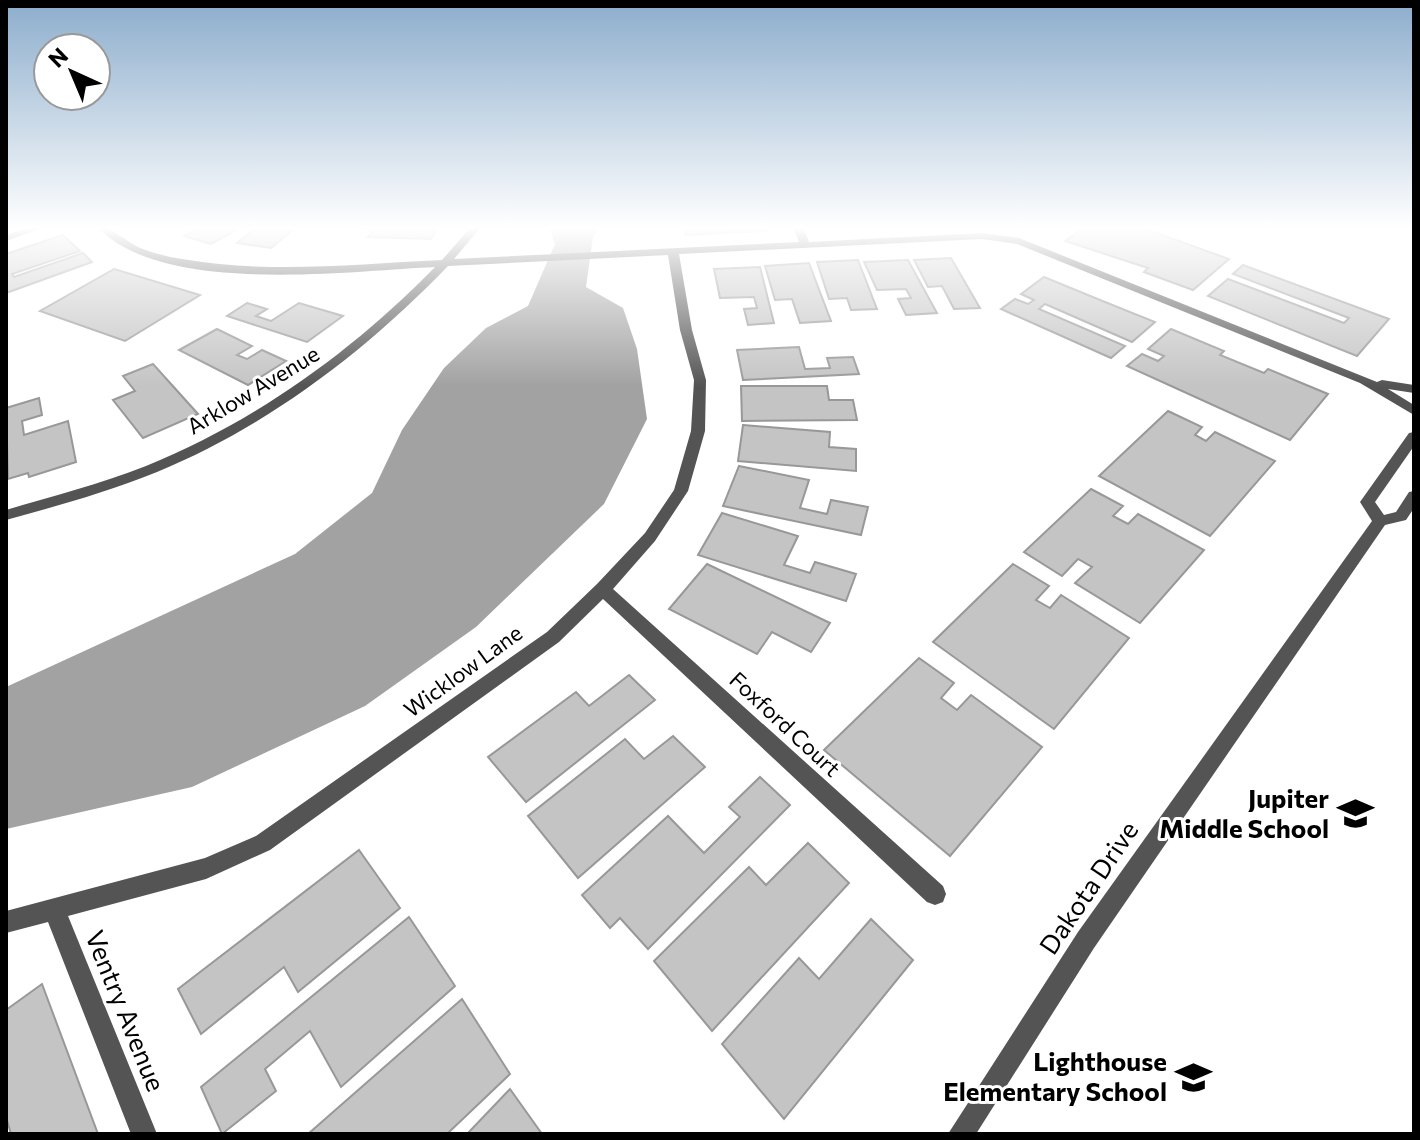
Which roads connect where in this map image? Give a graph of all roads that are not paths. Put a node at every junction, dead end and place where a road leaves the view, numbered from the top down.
1 (430, 280) edge
2 (678, 280) edge
3 (1117, 280) edge
4 (1365, 380) junction
5 (1414, 389) edge
6 (1414, 411) edge
7 (1414, 436) edge
8 (1414, 496) edge
9 (6, 515) edge
10 (1380, 521) junction
11 (603, 589) junction
12 (935, 894) dead end
13 (54, 909) junction
14 (6, 922) edge
15 (144, 1134) edge
16 (961, 1134) edge

1 - 9 street, Arklow Avenue
2 - 11 street, Wicklow Lane
3 - 4 street
4 - 5 street
4 - 6 street
7 - 10 street
8 - 10 street, Dakota Drive
10 - 16 street, Dakota Drive
11 - 12 street, Foxford Court
11 - 13 street, Wicklow Lane
13 - 14 street, Wicklow Lane
13 - 15 street, Ventry Avenue

